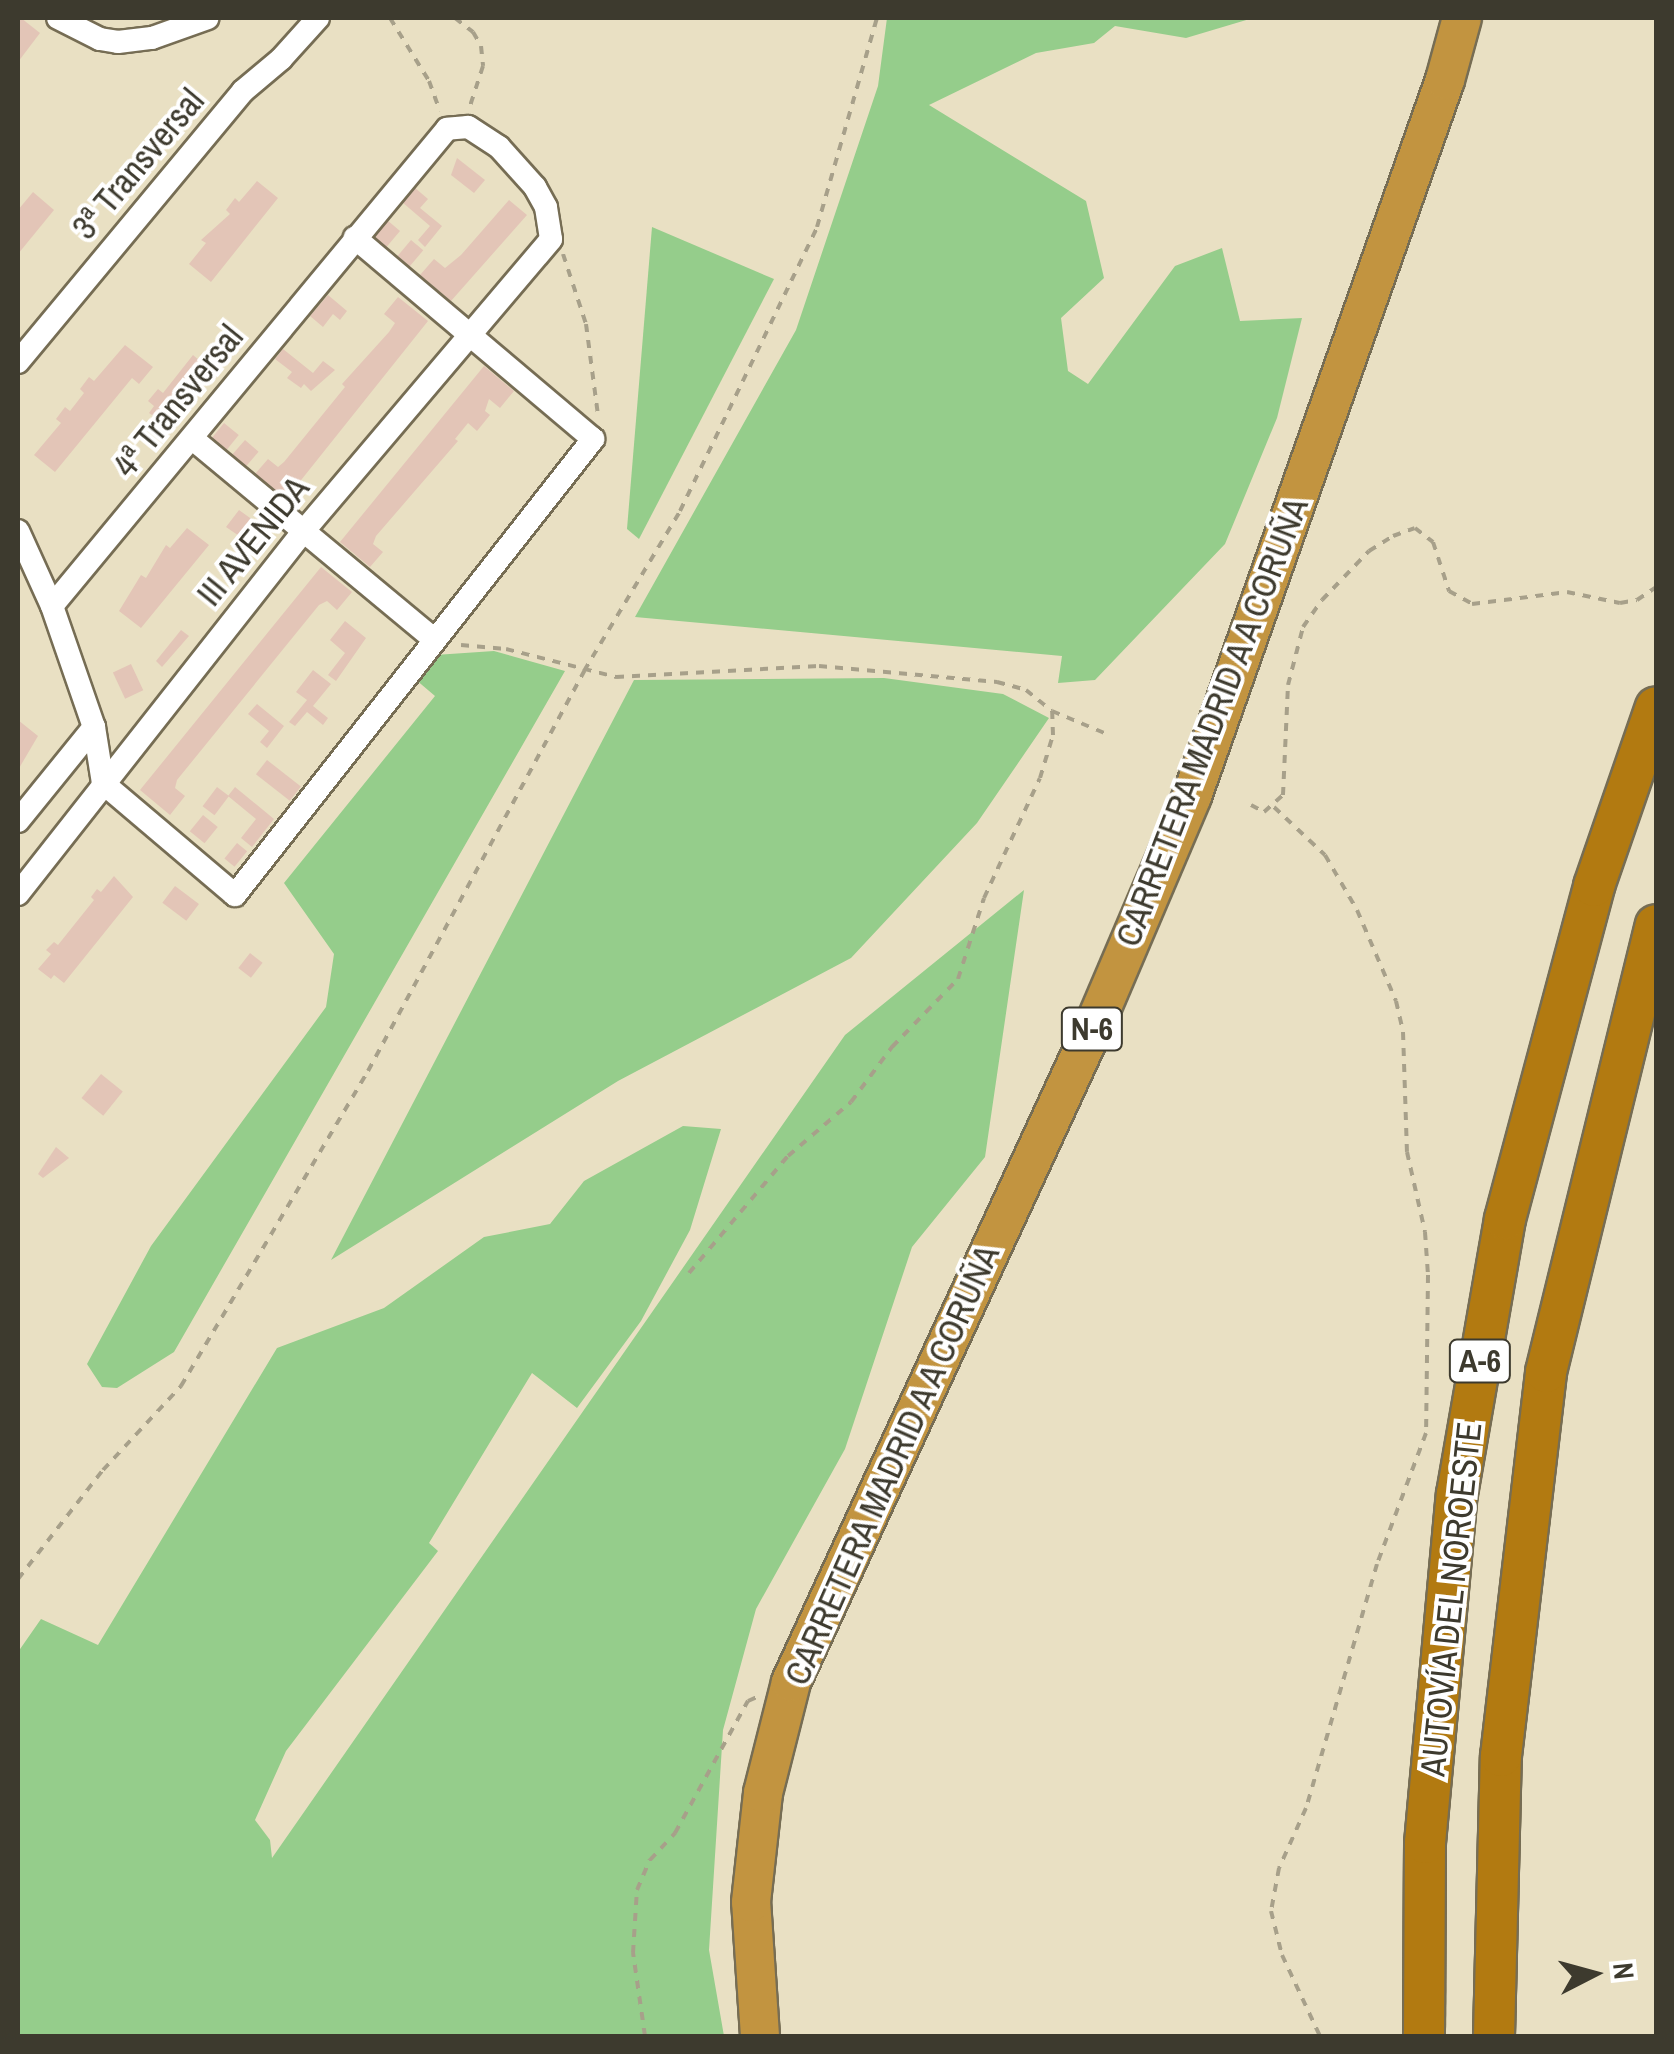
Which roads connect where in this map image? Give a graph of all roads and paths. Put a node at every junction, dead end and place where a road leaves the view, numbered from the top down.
1 (58, 18) edge
2 (208, 18) edge
3 (318, 18) edge
4 (390, 18) edge
5 (455, 18) edge
6 (877, 18) edge
7 (1462, 18) edge
8 (453, 129) junction
9 (355, 238) junction
10 (551, 239) junction
11 (472, 336) junction
12 (18, 362) edge
13 (593, 438) junction
14 (194, 440) junction
15 (18, 531) edge
16 (302, 534) junction
17 (1656, 587) edge
18 (52, 606) junction
19 (433, 642) junction
20 (584, 671) junction
21 (1656, 707) edge
22 (1052, 712) junction
23 (94, 727) junction
24 (1109, 735) dead end
25 (103, 783) junction
26 (1250, 805) dead end
27 (1274, 806) junction
28 (18, 821) edge
29 (18, 894) edge
30 (1656, 925) edge
31 (689, 1273) dead end
32 (18, 1579) edge
33 (791, 1682) junction
34 (645, 2036) edge
35 (760, 2036) edge
36 (1320, 2036) edge
37 (1424, 2036) edge
38 (1494, 2036) edge

1 - 2 street
3 - 12 street, 3ª Transversal
4 - 8 path
5 - 8 path
6 - 20 path
7 - 33 highway, CARRETERA MADRID A A CORUÑA / N-6
8 - 9 street, 4ª Transversal
8 - 10 street
9 - 11 street
9 - 14 street, 4ª Transversal
10 - 11 street, III AVENIDA
10 - 13 path
11 - 13 street
11 - 16 street, III AVENIDA
13 - 19 street
14 - 16 street
14 - 18 street, 4ª Transversal
15 - 18 street
16 - 19 street
16 - 25 street, III AVENIDA
17 - 27 path
18 - 23 street
19 - 20 path
19 - 25 street
20 - 22 path
20 - 32 path
21 - 37 highway, AUTOVÍA DEL NOROESTE / A-6
22 - 24 path
22 - 31 path
23 - 25 street
23 - 28 street
25 - 29 street, III AVENIDA
26 - 27 path
27 - 36 path
30 - 38 highway, AUTOVÍA DEL NOROESTE / A-6
33 - 34 path
33 - 35 highway, CARRETERA MADRID A A CORUÑA / N-6

